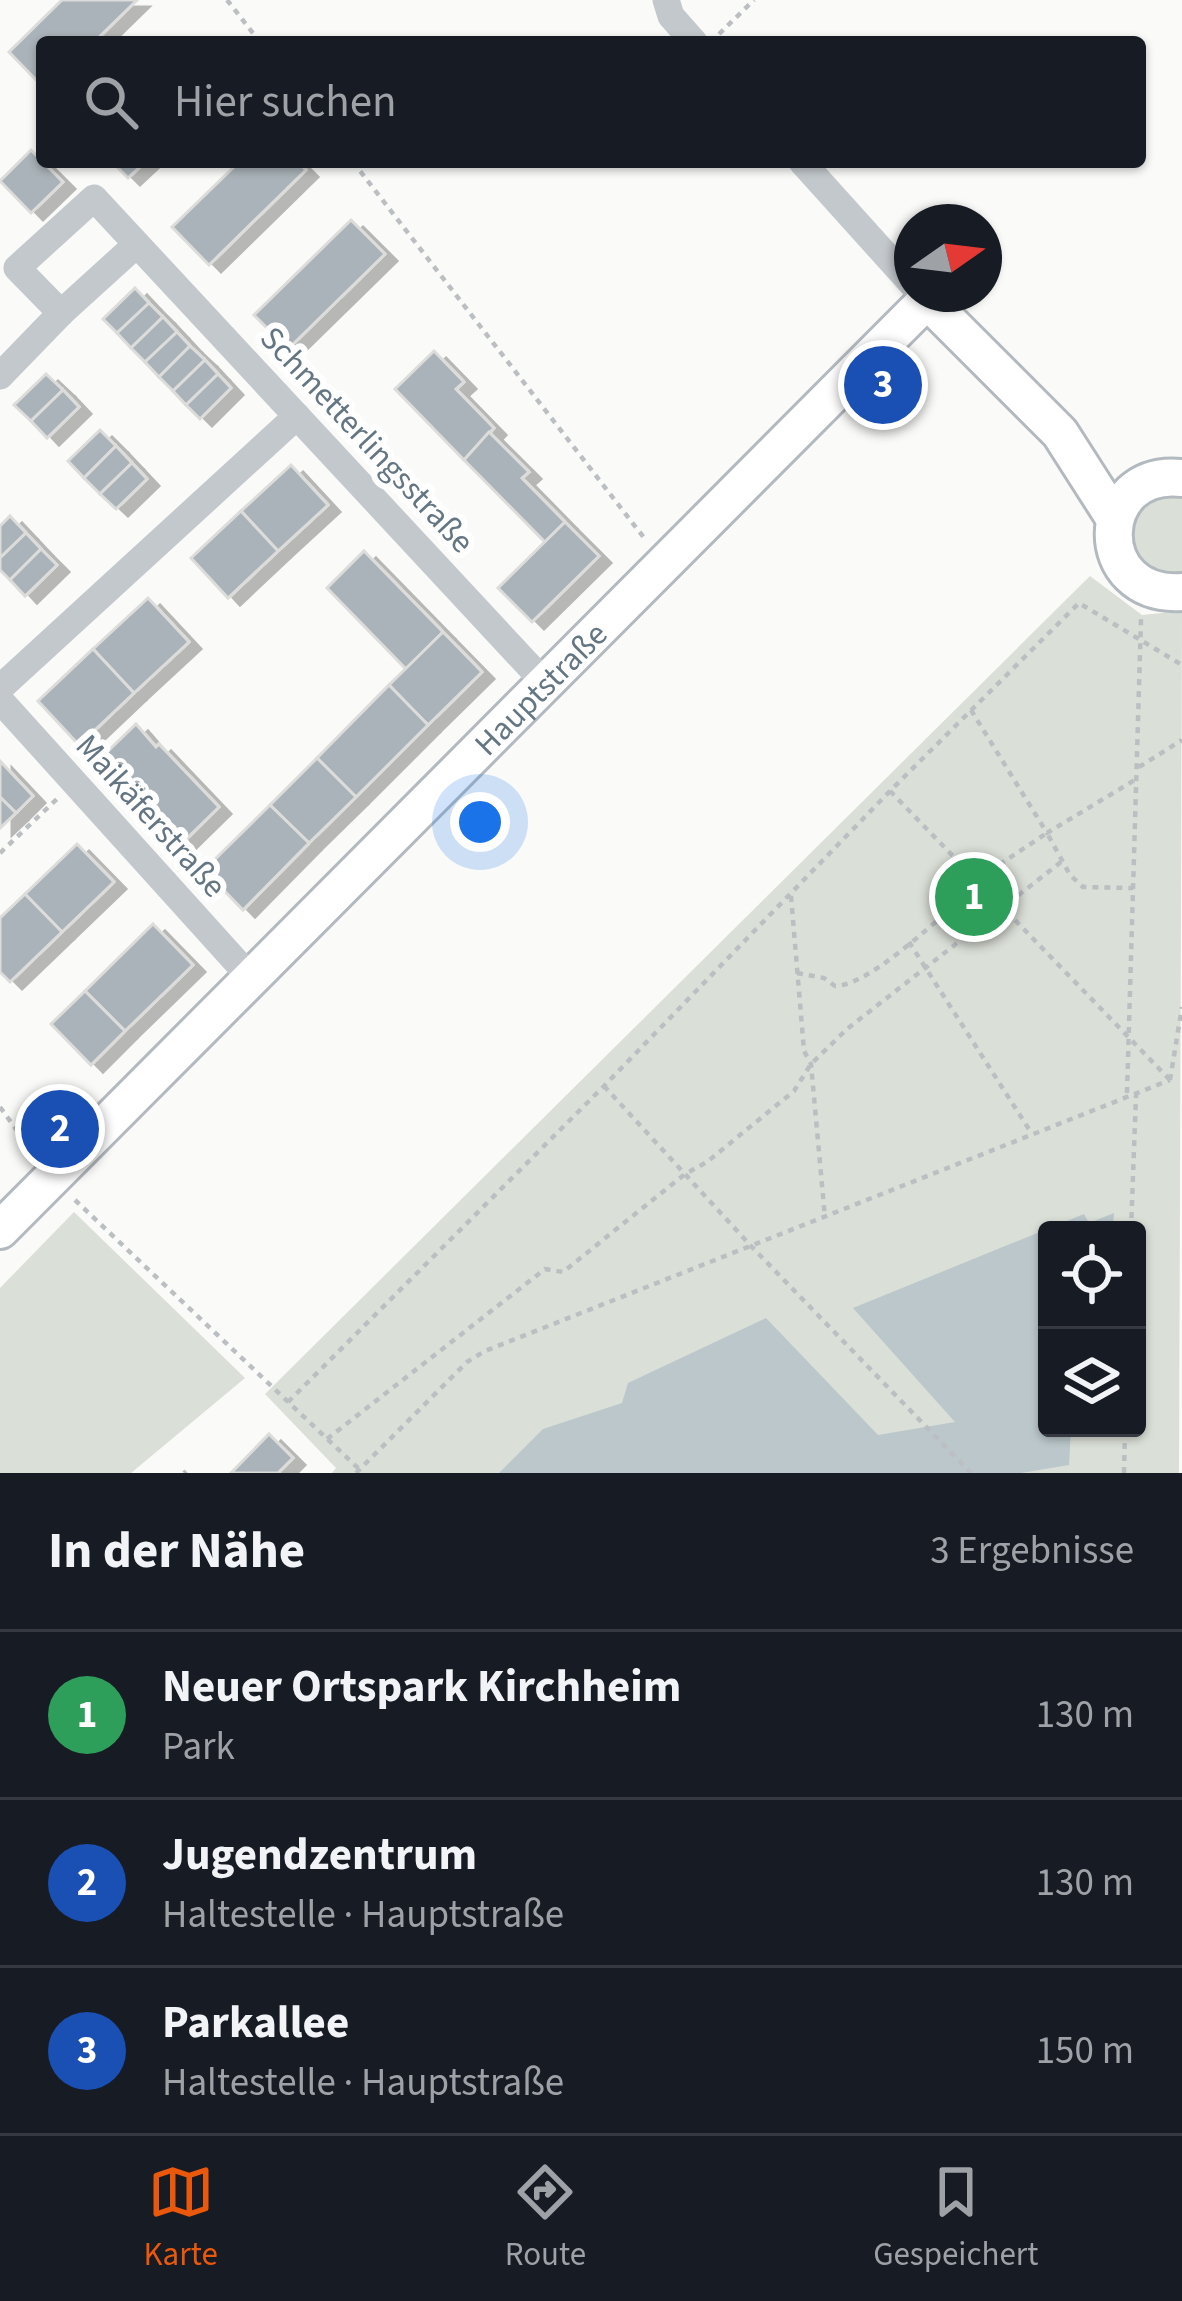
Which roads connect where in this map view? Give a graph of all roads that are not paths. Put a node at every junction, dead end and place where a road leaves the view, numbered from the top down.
1 (666, 0) edge
2 (689, 36) edge
3 (807, 168) edge
4 (137, 244) junction
5 (894, 264) edge
6 (902, 312) edge
7 (939, 312) edge
8 (61, 314) junction
9 (0, 376) edge
10 (297, 416) junction
11 (1060, 433) junction
12 (1173, 478) edge
13 (1115, 519) junction
14 (1182, 592) edge
15 (545, 683) junction
16 (0, 688) edge
17 (0, 700) edge
18 (251, 978) junction
19 (0, 1230) edge

1 - 2 street
3 - 5 street
4 - 8 street
4 - 8 street, Schmetterlingsstraße
4 - 10 street, Schmetterlingsstraße
6 - 15 street, Hauptstraße
7 - 11 street
8 - 9 street
10 - 15 street, Schmetterlingsstraße
10 - 16 street
11 - 12 street
11 - 13 street
12 - 13 street
13 - 14 street
15 - 18 street, Hauptstraße
17 - 18 street, Maikäferstraße
18 - 19 street, Hauptstraße

